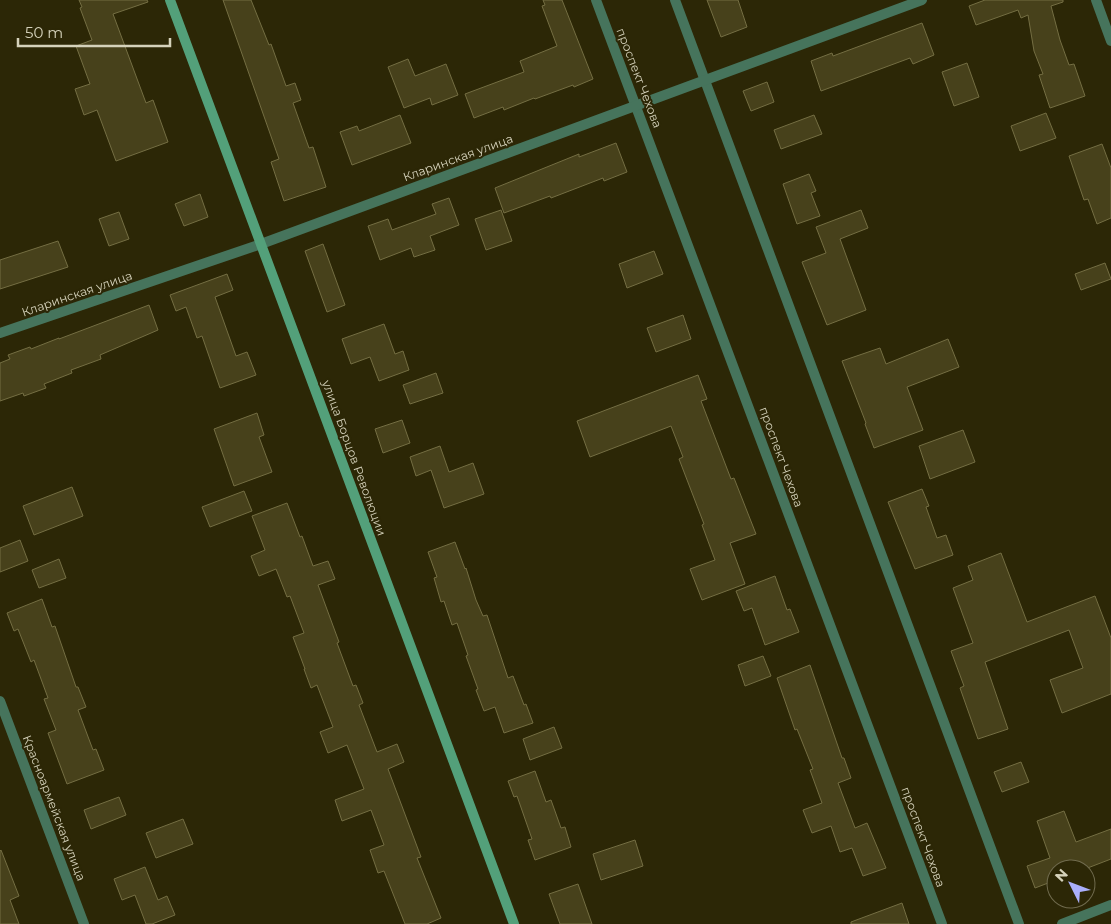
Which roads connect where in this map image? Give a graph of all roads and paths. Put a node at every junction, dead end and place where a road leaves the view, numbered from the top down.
1 (170, 0) edge
2 (596, 0) edge
3 (675, 0) edge
4 (922, 0) edge
5 (1096, 0) edge
6 (1111, 41) edge
7 (705, 79) junction
8 (636, 105) junction
9 (261, 244) junction
10 (0, 333) edge
11 (0, 701) edge
12 (1111, 905) edge
13 (84, 924) edge
14 (514, 924) edge
15 (942, 924) edge
16 (1019, 924) edge
17 (1062, 924) edge

1 - 9 main road, улица Борцов Революции
2 - 8 street, проспект Чехова
3 - 7 street
4 - 7 street, Кларинская улица
5 - 6 street
7 - 8 street, Кларинская улица
7 - 16 street
8 - 9 street, Кларинская улица
8 - 15 street, проспект Чехова
9 - 10 street, Кларинская улица
9 - 14 main road, улица Борцов Революции
11 - 13 street, Красноармейская улица
12 - 17 street

